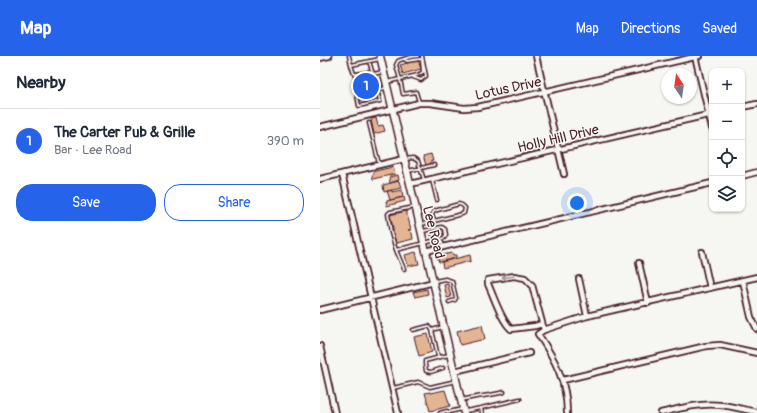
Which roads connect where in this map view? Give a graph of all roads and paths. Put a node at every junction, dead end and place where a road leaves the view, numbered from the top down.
1 (329, 56) edge
2 (349, 56) edge
3 (400, 56) edge
4 (418, 56) edge
5 (422, 56) edge
6 (536, 56) edge
7 (697, 56) edge
8 (380, 57) edge
9 (320, 58) edge
10 (404, 59) junction
11 (401, 60) junction
12 (369, 62) junction
13 (351, 65) junction
14 (369, 72) junction
15 (384, 72) junction
16 (412, 76) junction
17 (400, 79) junction
18 (387, 85) junction
19 (377, 91) junction
20 (544, 92) junction
21 (419, 103) junction
22 (757, 104) edge
23 (709, 106) edge
24 (745, 106) edge
25 (393, 109) junction
26 (709, 114) edge
27 (369, 123) dead end
28 (320, 127) edge
29 (558, 150) junction
30 (404, 159) junction
31 (379, 165) junction
32 (434, 165) dead end
33 (421, 168) junction
34 (407, 171) junction
35 (757, 172) edge
36 (342, 174) junction
37 (564, 174) dead end
38 (745, 175) edge
39 (320, 179) edge
40 (432, 179) junction
41 (424, 180) junction
42 (410, 184) junction
43 (709, 184) edge
44 (437, 200) dead end
45 (415, 206) junction
46 (434, 221) junction
47 (420, 225) junction
48 (421, 232) junction
49 (441, 239) junction
50 (424, 242) junction
51 (443, 247) junction
52 (396, 250) junction
53 (426, 251) junction
54 (702, 252) dead end
55 (639, 264) dead end
56 (404, 269) dead end
57 (757, 277) edge
58 (579, 279) dead end
59 (743, 281) junction
60 (434, 282) junction
61 (710, 288) junction
62 (371, 298) junction
63 (448, 302) dead end
64 (648, 303) junction
65 (320, 310) edge
66 (587, 316) junction
67 (542, 324) junction
68 (444, 326) junction
69 (413, 330) dead end
70 (432, 330) junction
71 (544, 330) junction
72 (757, 330) edge
73 (320, 346) edge
74 (529, 353) dead end
75 (757, 353) edge
76 (451, 355) junction
77 (440, 357) junction
78 (443, 368) dead end
79 (455, 371) junction
80 (563, 380) junction
81 (457, 381) junction
82 (392, 388) junction
83 (504, 392) dead end
84 (520, 398) dead end
85 (461, 400) junction
86 (481, 408) junction
87 (464, 411) edge
88 (757, 412) edge
89 (335, 413) edge
90 (398, 413) edge
91 (440, 413) edge
92 (449, 413) edge
93 (482, 413) edge
94 (567, 413) edge
95 (662, 413) edge

1 - 9 street
2 - 13 lane
3 - 11 lane
4 - 10 lane
5 - 16 lane
6 - 20 street
7 - 20 street, Lotus Drive
7 - 23 street
8 - 12 lane
8 - 15 main road, Lee Road
10 - 11 lane
10 - 16 lane
11 - 17 lane
12 - 13 lane
12 - 14 lane
13 - 14 lane
14 - 15 lane
15 - 18 main road, Lee Road
16 - 17 lane
17 - 18 lane
17 - 21 lane
18 - 19 lane
18 - 25 main road, Lee Road
19 - 19 lane
20 - 21 street, Lotus Drive
20 - 29 street
21 - 25 street, Lotus Drive
22 - 24 street
25 - 28 street, Lotus Drive
25 - 30 main road, Lee Road
26 - 29 street, Holly Hill Drive
27 - 31 lane
29 - 37 street
29 - 40 street, Holly Hill Drive
30 - 31 street
30 - 33 lane
30 - 34 main road, Lee Road
31 - 36 street
32 - 33 lane
33 - 34 lane
33 - 41 lane
34 - 42 main road, Lee Road
35 - 38 street
36 - 39 street
36 - 62 street
40 - 41 street, Holly Hill Drive
40 - 44 lane
41 - 42 street, Holly Hill Drive
42 - 45 main road, Lee Road
43 - 51 street
45 - 47 main road, Lee Road
45 - 52 lane
46 - 46 lane
46 - 47 lane
47 - 48 main road, Lee Road
48 - 49 lane
48 - 50 main road, Lee Road
49 - 50 lane
49 - 51 lane
50 - 52 lane
50 - 53 main road, Lee Road
51 - 53 street
52 - 56 lane
53 - 60 main road, Lee Road
54 - 61 street
55 - 64 street
57 - 59 street
58 - 66 street
59 - 61 street
59 - 72 street
60 - 62 street
60 - 63 lane
60 - 68 main road, Lee Road
61 - 64 street
62 - 65 street
62 - 82 street
64 - 66 street
66 - 71 street
67 -> 67 street
67 - 71 street
68 - 70 lane
68 - 76 main road, Lee Road
69 - 70 lane
70 - 77 lane
71 - 80 street
73 - 89 street
74 - 79 street
75 - 80 street
76 - 77 lane
76 - 79 main road, Lee Road
77 - 78 lane
79 - 81 main road, Lee Road
80 - 94 street
81 - 82 lane
81 - 85 main road, Lee Road
82 - 90 street
83 - 85 lane
84 - 86 lane
85 - 87 main road, Lee Road
86 - 87 lane
86 - 93 lane
87 - 92 lane
88 - 95 street
91 - 92 lane

